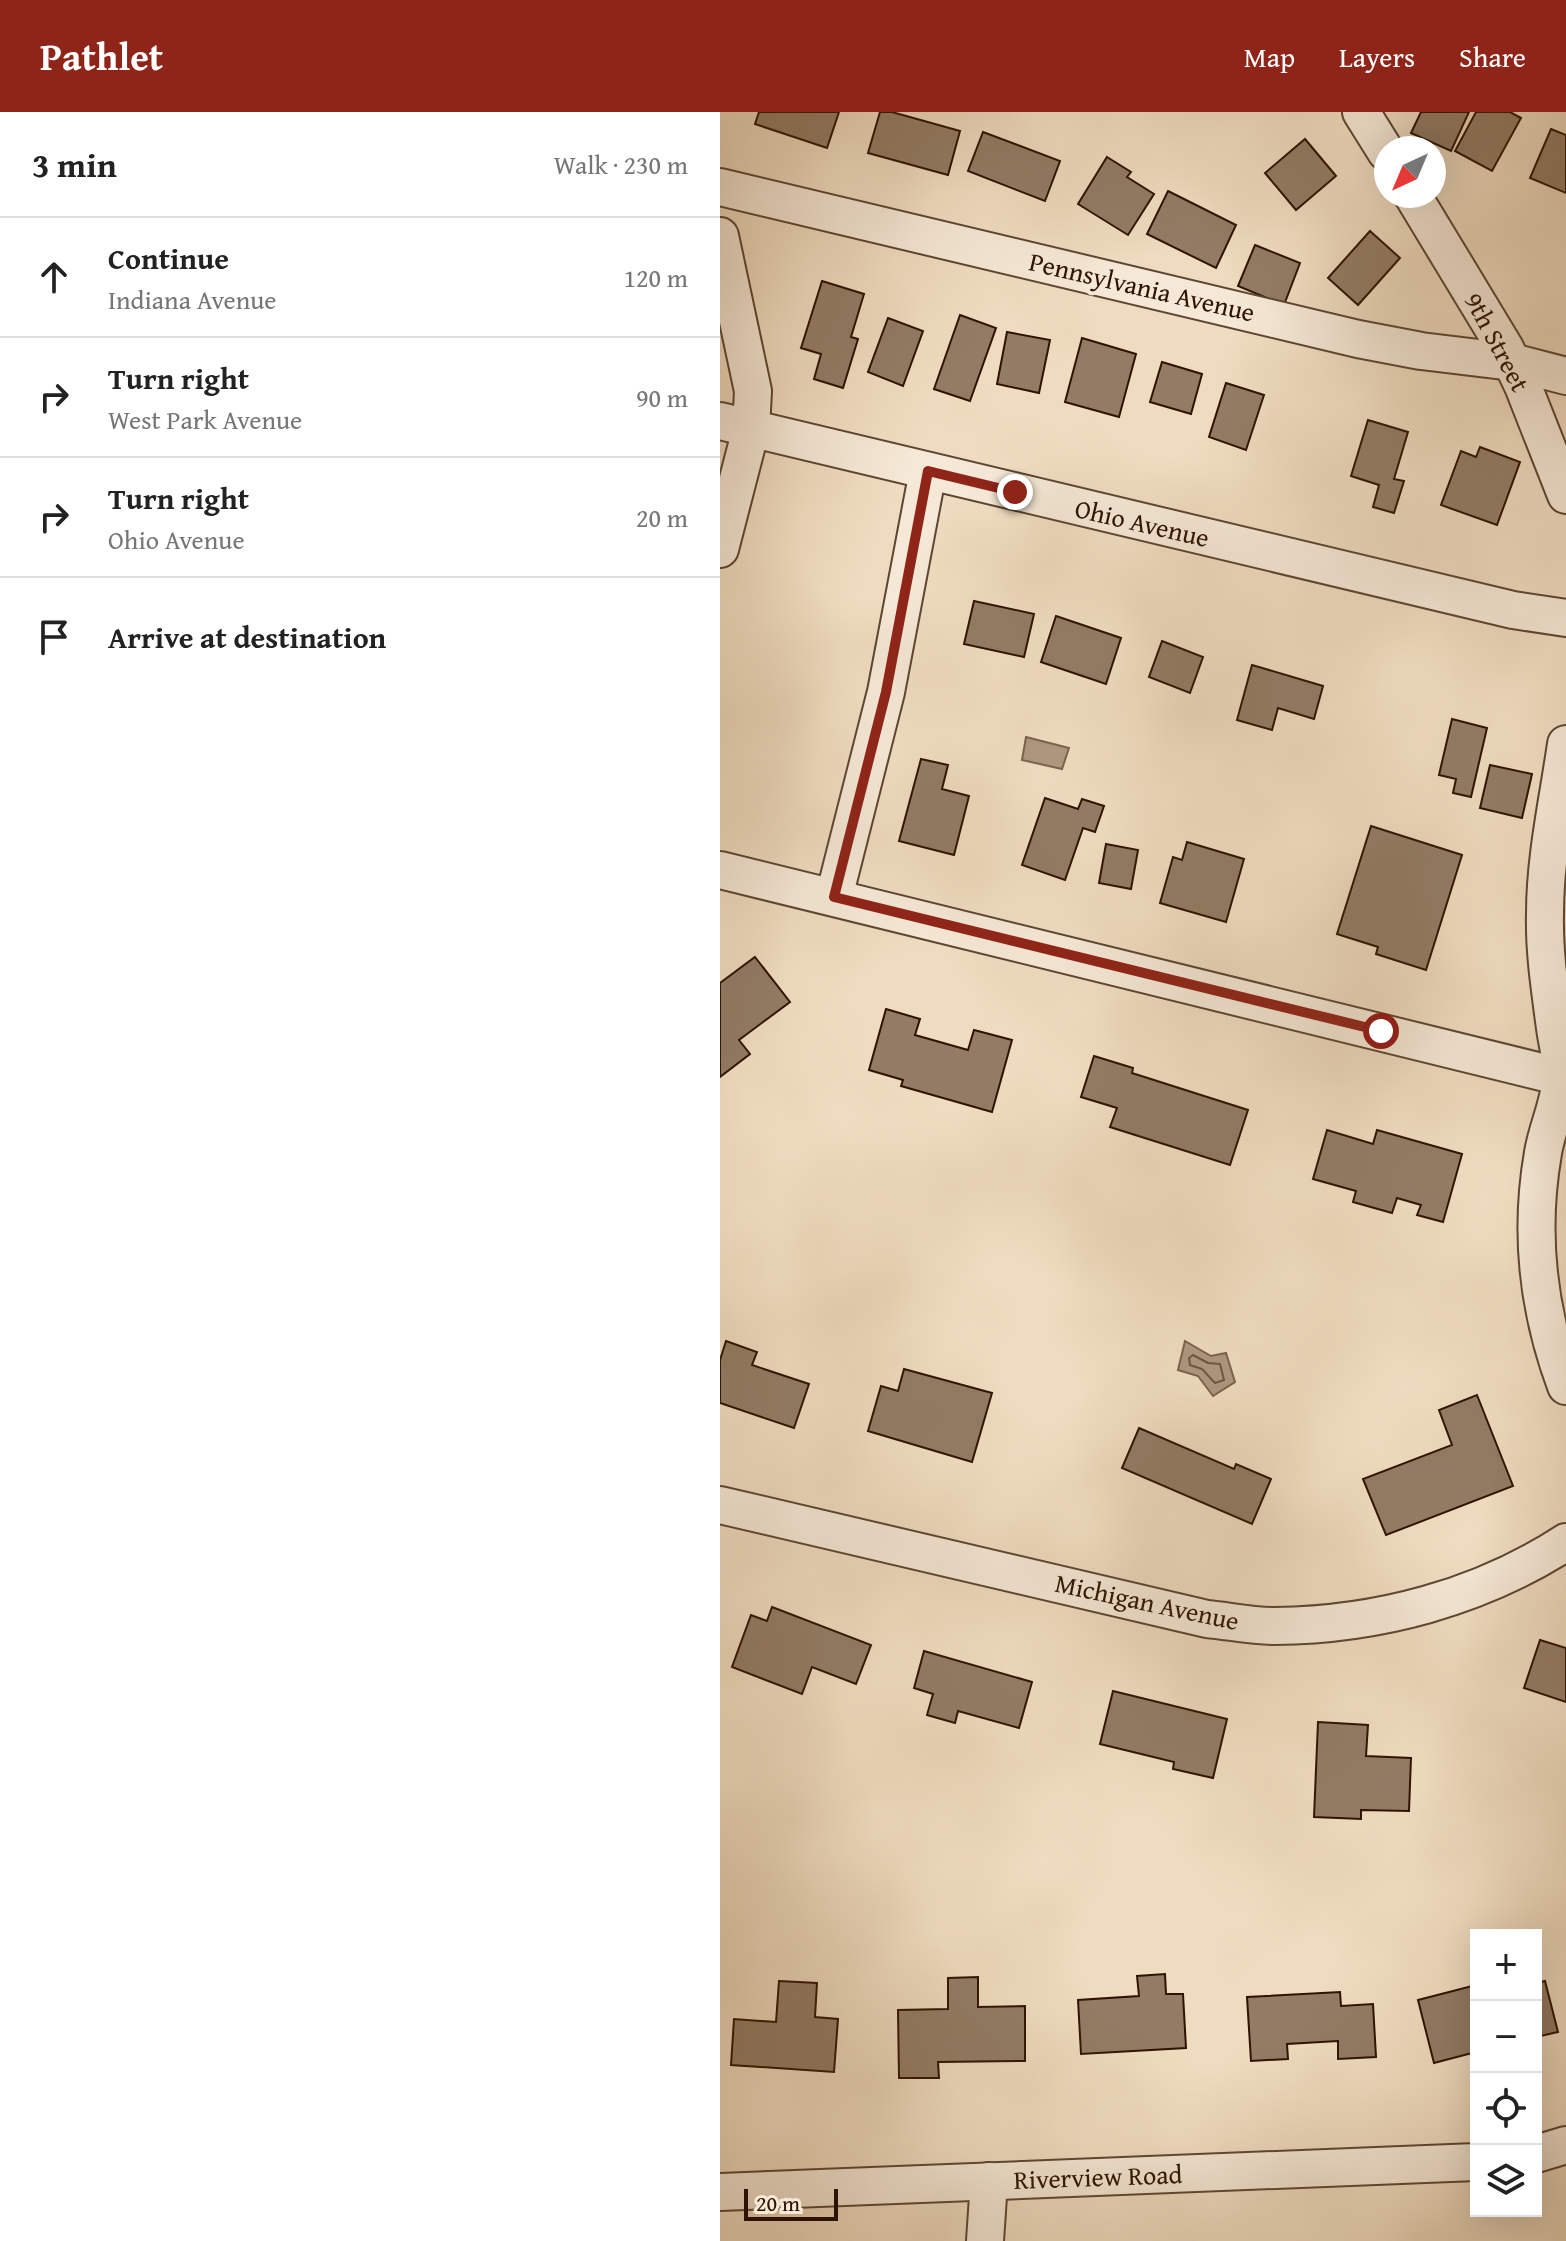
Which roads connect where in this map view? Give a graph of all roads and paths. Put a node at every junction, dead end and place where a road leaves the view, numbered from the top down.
1 (1361, 112) edge
2 (1376, 136) edge
3 (720, 187) edge
4 (1420, 208) edge
5 (720, 236) edge
6 (1512, 362) junction
7 (1566, 376) edge
8 (735, 425) edge
9 (928, 471) junction
10 (1566, 495) edge
11 (720, 549) edge
12 (1566, 618) edge
13 (1566, 744) edge
14 (720, 870) edge
15 (834, 897) junction
16 (1564, 1077) edge
17 (1566, 1386) edge
18 (720, 1505) edge
19 (1566, 1542) edge
20 (1566, 2145) edge
21 (1542, 2152) edge
22 (1470, 2162) edge
23 (989, 2181) junction
24 (720, 2192) edge
25 (985, 2241) edge

1 - 2 street
3 - 6 street, Pennsylvania Avenue
4 - 6 street, 9th Street
5 - 8 street
6 - 7 street, Pennsylvania Avenue
6 - 10 street, 9th Street
8 - 9 street, Ohio Avenue
8 - 11 street
9 - 12 street, Ohio Avenue
9 - 15 street
13 - 16 street
14 - 15 street
15 - 16 street
16 - 17 street
18 - 19 street, Michigan Avenue
20 - 21 street
22 - 23 street, Riverview Road
23 - 24 street, Riverview Road
23 - 25 street

